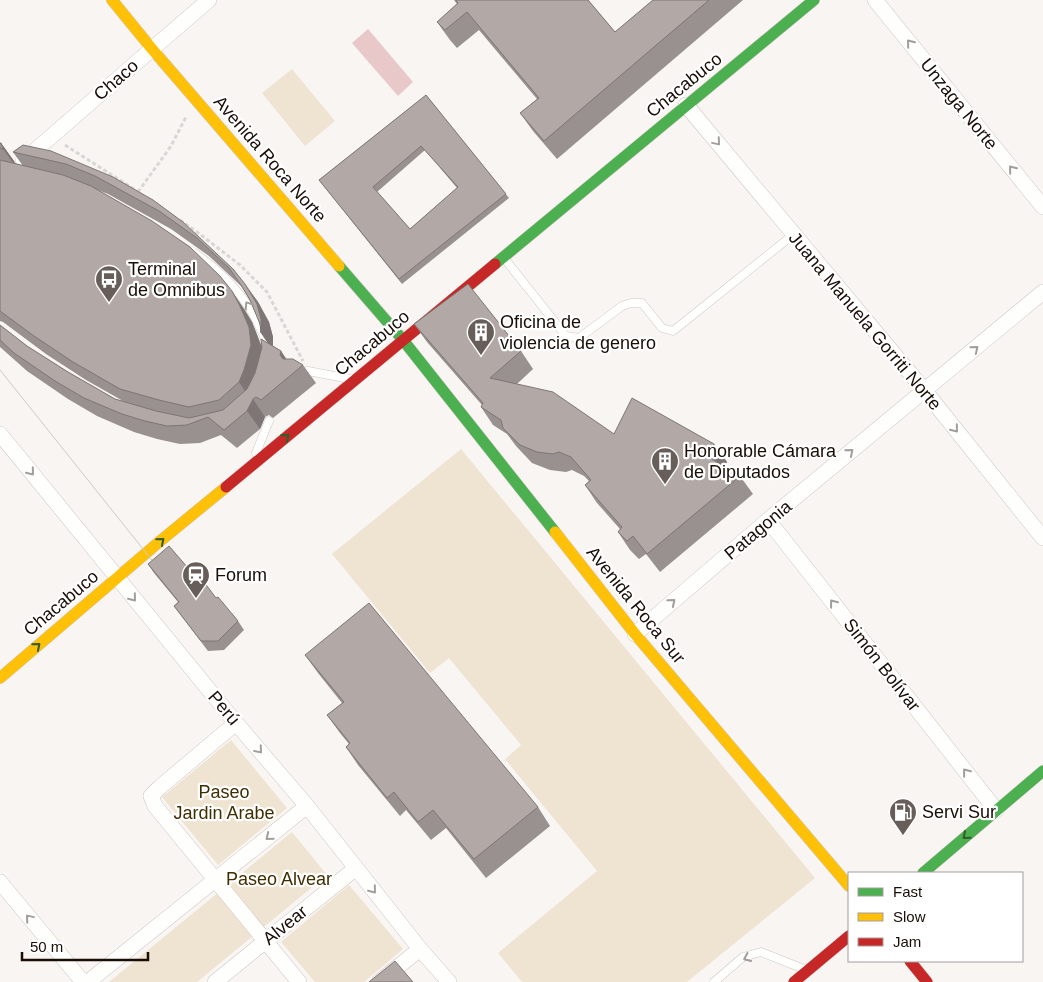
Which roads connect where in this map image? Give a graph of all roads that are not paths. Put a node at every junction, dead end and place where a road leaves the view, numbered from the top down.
1 (112, 0) edge
2 (209, 0) edge
3 (814, 0) edge
4 (875, 0) edge
5 (152, 49) junction
6 (686, 105) junction
7 (23, 161) edge
8 (1043, 207) edge
9 (794, 234) junction
10 (183, 245) edge
11 (503, 257) junction
12 (1043, 292) edge
13 (403, 340) junction
14 (269, 358) edge
15 (298, 372) edge
16 (355, 380) junction
17 (924, 390) junction
18 (269, 421) dead end
19 (0, 434) edge
20 (250, 466) junction
21 (768, 520) junction
22 (1043, 538) edge
23 (117, 578) junction
24 (635, 634) junction
25 (0, 678) edge
26 (236, 723) junction
27 (1043, 771) edge
28 (307, 806) junction
29 (996, 810) junction
30 (356, 868) junction
31 (924, 872) edge
32 (216, 879) junction
33 (0, 882) edge
34 (848, 885) edge
35 (848, 937) edge
36 (266, 941) junction
37 (420, 948) junction
38 (911, 962) edge
39 (808, 970) junction
40 (83, 982) edge
41 (88, 982) edge
42 (215, 982) edge
43 (299, 982) edge
44 (379, 982) edge
45 (449, 982) edge
46 (714, 982) edge
47 (794, 982) edge
48 (927, 982) edge

1 - 5 main road, Avenida Roca Norte
2 - 5 street, Chaco
3 - 6 main road, Chacabuco
8 -> 4 street, Unzaga Norte
5 - 7 street, Chaco
5 - 13 main road, Avenida Roca Norte
6 -> 9 street, Juana Manuela Gorriti Norte
6 - 11 main road, Chacabuco
9 - 11 lane
9 - 17 street, Juana Manuela Gorriti Norte
14 -> 10 lane, bridge
11 - 13 main road, Chacabuco
17 -> 12 street, Patagonia
13 - 16 main road, Chacabuco
13 - 24 main road, Avenida Roca Sur
15 - 16 lane
20 -> 16 main road, Chacabuco
21 -> 17 street, Patagonia
17 -> 22 street, Juana Manuela Gorriti Norte
18 - 20 lane
19 -> 23 street, Perú
23 -> 20 main road, Chacabuco
24 -> 21 street, Patagonia
29 -> 21 street, Simón Bolívar
25 -> 23 main road, Chacabuco
23 -> 26 street, Perú
24 - 34 main road, Avenida Roca Sur
26 -> 28 street, Perú
26 - 32 street
27 - 29 main road
28 - 30 street, Perú
28 -> 32 street
29 -> 31 main road
30 - 36 street, Alvear
30 -> 37 street, Perú
32 - 36 street
32 - 41 street
40 -> 33 street
35 - 39 main road
36 - 42 street, Alvear
36 - 43 street
37 - 44 street
37 - 45 street, Perú
38 - 48 main road
39 -> 46 lane
39 - 47 main road

